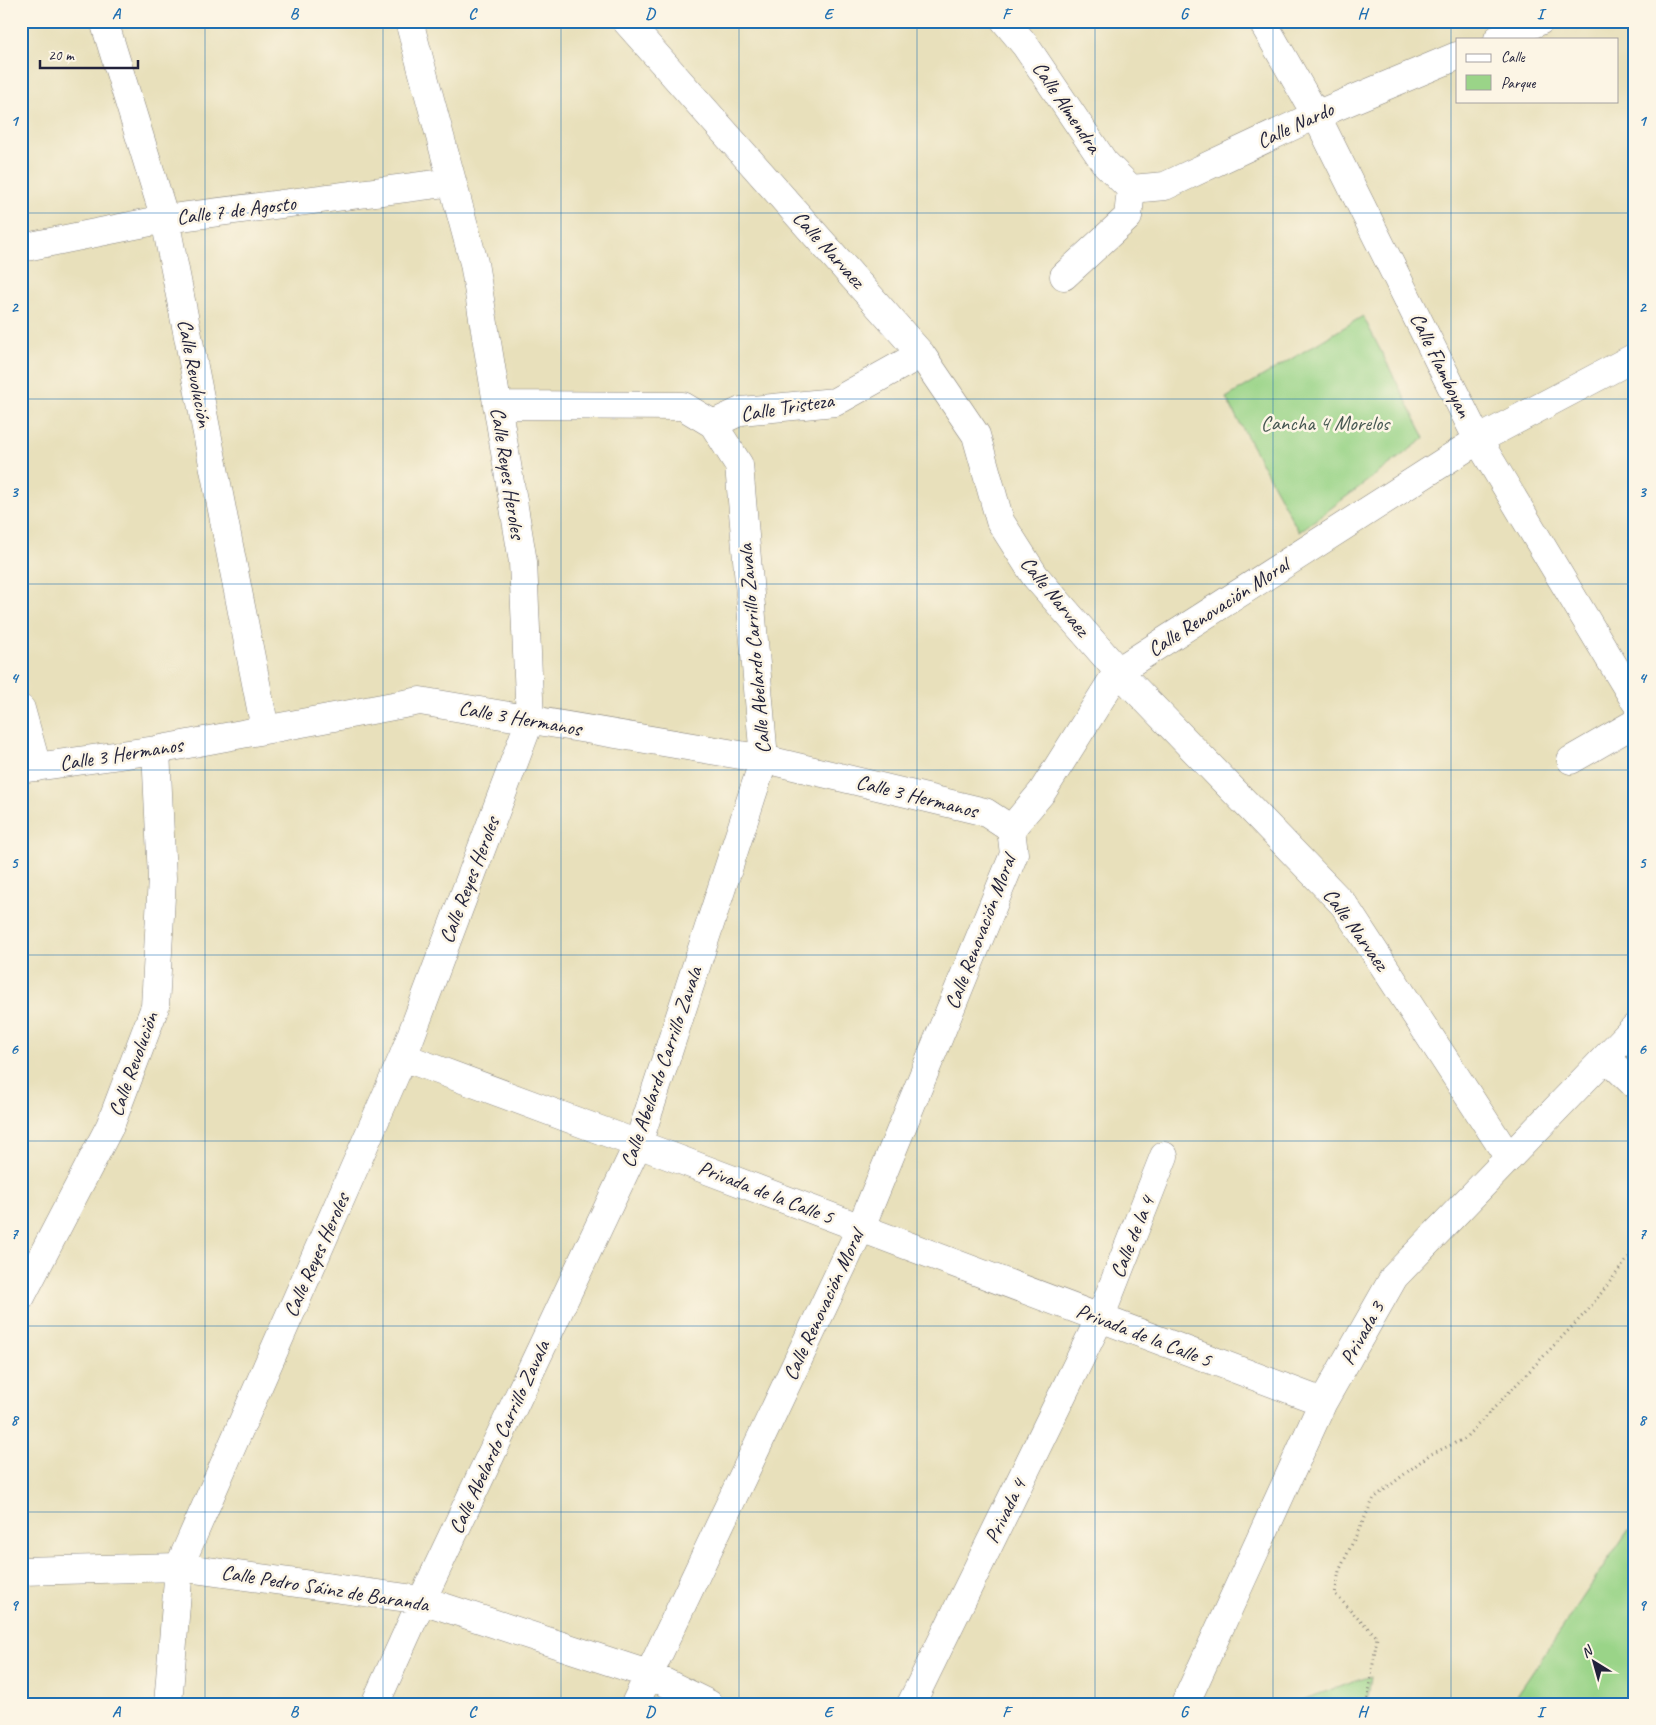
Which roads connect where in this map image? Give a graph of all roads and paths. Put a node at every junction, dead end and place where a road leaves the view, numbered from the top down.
1 (104, 21) edge
2 (409, 21) edge
3 (626, 21) edge
4 (1005, 21) edge
5 (1262, 21) edge
6 (1540, 21) edge
7 (1500, 38) edge
8 (1456, 56) edge
9 (1316, 115) junction
10 (452, 182) junction
11 (1132, 189) junction
12 (165, 218) junction
13 (21, 248) edge
14 (1064, 276) dead end
15 (921, 354) junction
16 (1635, 357) edge
17 (497, 405) junction
18 (713, 424) junction
19 (1478, 440) junction
20 (1118, 671) junction
21 (1635, 701) edge
22 (21, 709) edge
23 (530, 720) junction
24 (1635, 723) edge
25 (265, 729) junction
26 (156, 750) junction
27 (764, 760) junction
28 (1571, 760) dead end
29 (29, 768) edge
30 (1011, 829) junction
31 (1635, 1027) edge
32 (403, 1057) junction
33 (1606, 1057) junction
34 (1635, 1085) edge
35 (638, 1144) junction
36 (1164, 1156) dead end
37 (1509, 1158) junction
38 (861, 1227) junction
39 (1635, 1249) edge
40 (21, 1297) edge
41 (1100, 1318) junction
42 (1324, 1402) junction
43 (179, 1567) junction
44 (21, 1571) edge
45 (422, 1600) junction
46 (648, 1674) junction
47 (168, 1704) edge
48 (375, 1704) edge
49 (635, 1704) edge
50 (709, 1704) edge
51 (911, 1704) edge
52 (1185, 1704) edge
53 (1367, 1704) edge

1 - 12 street, Calle Revolución
2 - 10 street, Calle Reyes Heroles
3 - 15 street, Calle Narvaez
4 - 11 street, Calle Almendra
5 - 9 street, Calle Flamboyan
6 - 7 street
8 - 9 street, Calle Nardo
9 - 11 street, Calle Nardo
9 - 19 street, Calle Flamboyan
10 - 12 street, Calle 7 de Agosto
10 - 17 street, Calle Reyes Heroles
11 - 14 street
12 - 13 street, Calle 7 de Agosto
12 - 25 street, Calle Revolución
15 - 18 street, Calle Tristeza
15 - 20 street, Calle Narvaez
16 - 19 street, Calle Renovación Moral
17 - 18 street, Calle Tristeza
17 - 23 street, Calle Reyes Heroles
18 - 27 street, Calle Abelardo Carrillo Zavala
19 - 20 street, Calle Renovación Moral
19 - 21 street, Calle Flamboyan
20 - 30 street, Calle Renovación Moral
20 - 37 street, Calle Narvaez
22 - 29 street
23 - 25 street, Calle 3 Hermanos
23 - 27 street, Calle 3 Hermanos
23 - 32 street, Calle Reyes Heroles
24 - 28 street
25 - 26 street, Calle 3 Hermanos
26 - 29 street, Calle 3 Hermanos
26 - 40 street, Calle Revolución
27 - 30 street, Calle 3 Hermanos
27 - 35 street, Calle Abelardo Carrillo Zavala
30 - 38 street, Calle Renovación Moral
31 - 33 street, Privada 3
32 - 35 street, Privada de la Calle 5
32 - 43 street, Calle Reyes Heroles
33 - 34 street
33 - 37 street, Privada 3
35 - 38 street, Privada de la Calle 5
35 - 45 street, Calle Abelardo Carrillo Zavala
36 - 41 street, Calle de la 4
37 - 42 street, Privada 3
38 - 41 street, Privada de la Calle 5
38 - 46 street, Calle Renovación Moral
39 - 53 path
41 - 42 street, Privada de la Calle 5
41 - 51 street, Privada 4
42 - 52 street, Privada 3
43 - 44 street, Calle Pedro Sáinz de Baranda
43 - 45 street, Calle Pedro Sáinz de Baranda
43 - 47 street, Calle Reyes Heroles
45 - 46 street, Calle Pedro Sáinz de Baranda
45 - 48 street, Calle Abelardo Carrillo Zavala
46 - 49 street, Calle Renovación Moral
46 - 50 street, Calle Pedro Sáinz de Baranda

